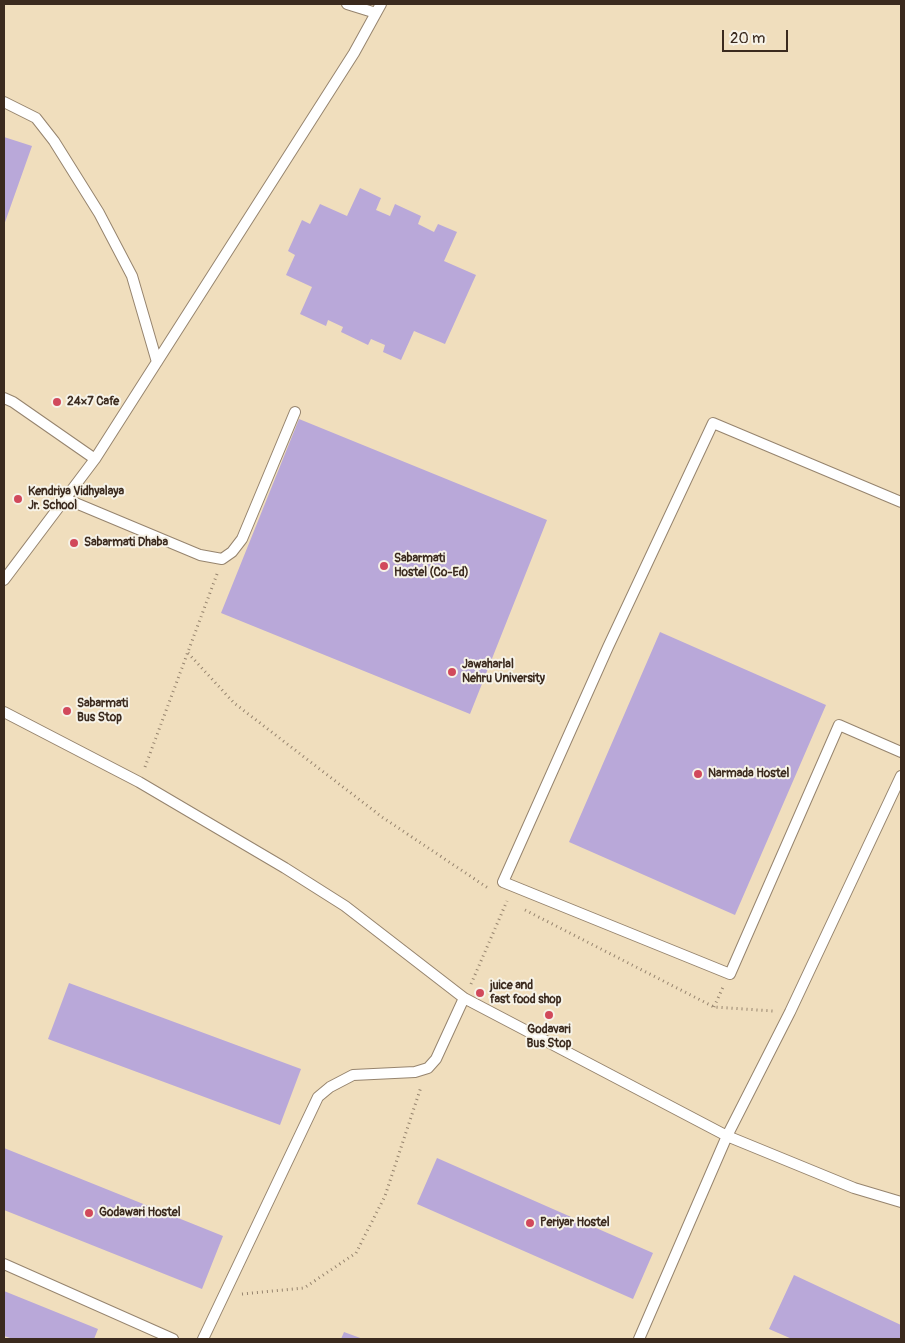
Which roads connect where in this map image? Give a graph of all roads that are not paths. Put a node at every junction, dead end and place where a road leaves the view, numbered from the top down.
1 (347, 4) edge
2 (381, 4) edge
3 (376, 13) junction
4 (4, 102) edge
5 (157, 362) junction
6 (4, 398) edge
7 (295, 412) dead end
8 (95, 459) junction
9 (66, 499) junction
10 (901, 502) edge
11 (4, 580) edge
12 (4, 712) edge
13 (901, 752) edge
14 (901, 776) edge
15 (464, 998) junction
16 (727, 1136) junction
17 (901, 1202) edge
18 (4, 1264) edge
19 (173, 1339) edge
20 (204, 1339) edge
21 (639, 1339) edge

1 - 3 lane
2 - 3 lane
3 - 5 lane
4 - 5 lane
5 - 8 lane
6 - 8 lane
7 - 9 lane
8 - 9 lane
9 - 11 lane
10 - 13 lane
12 - 15 lane
14 - 16 lane
15 - 16 lane
15 - 20 lane
16 - 17 lane
16 - 21 lane
18 - 19 lane

